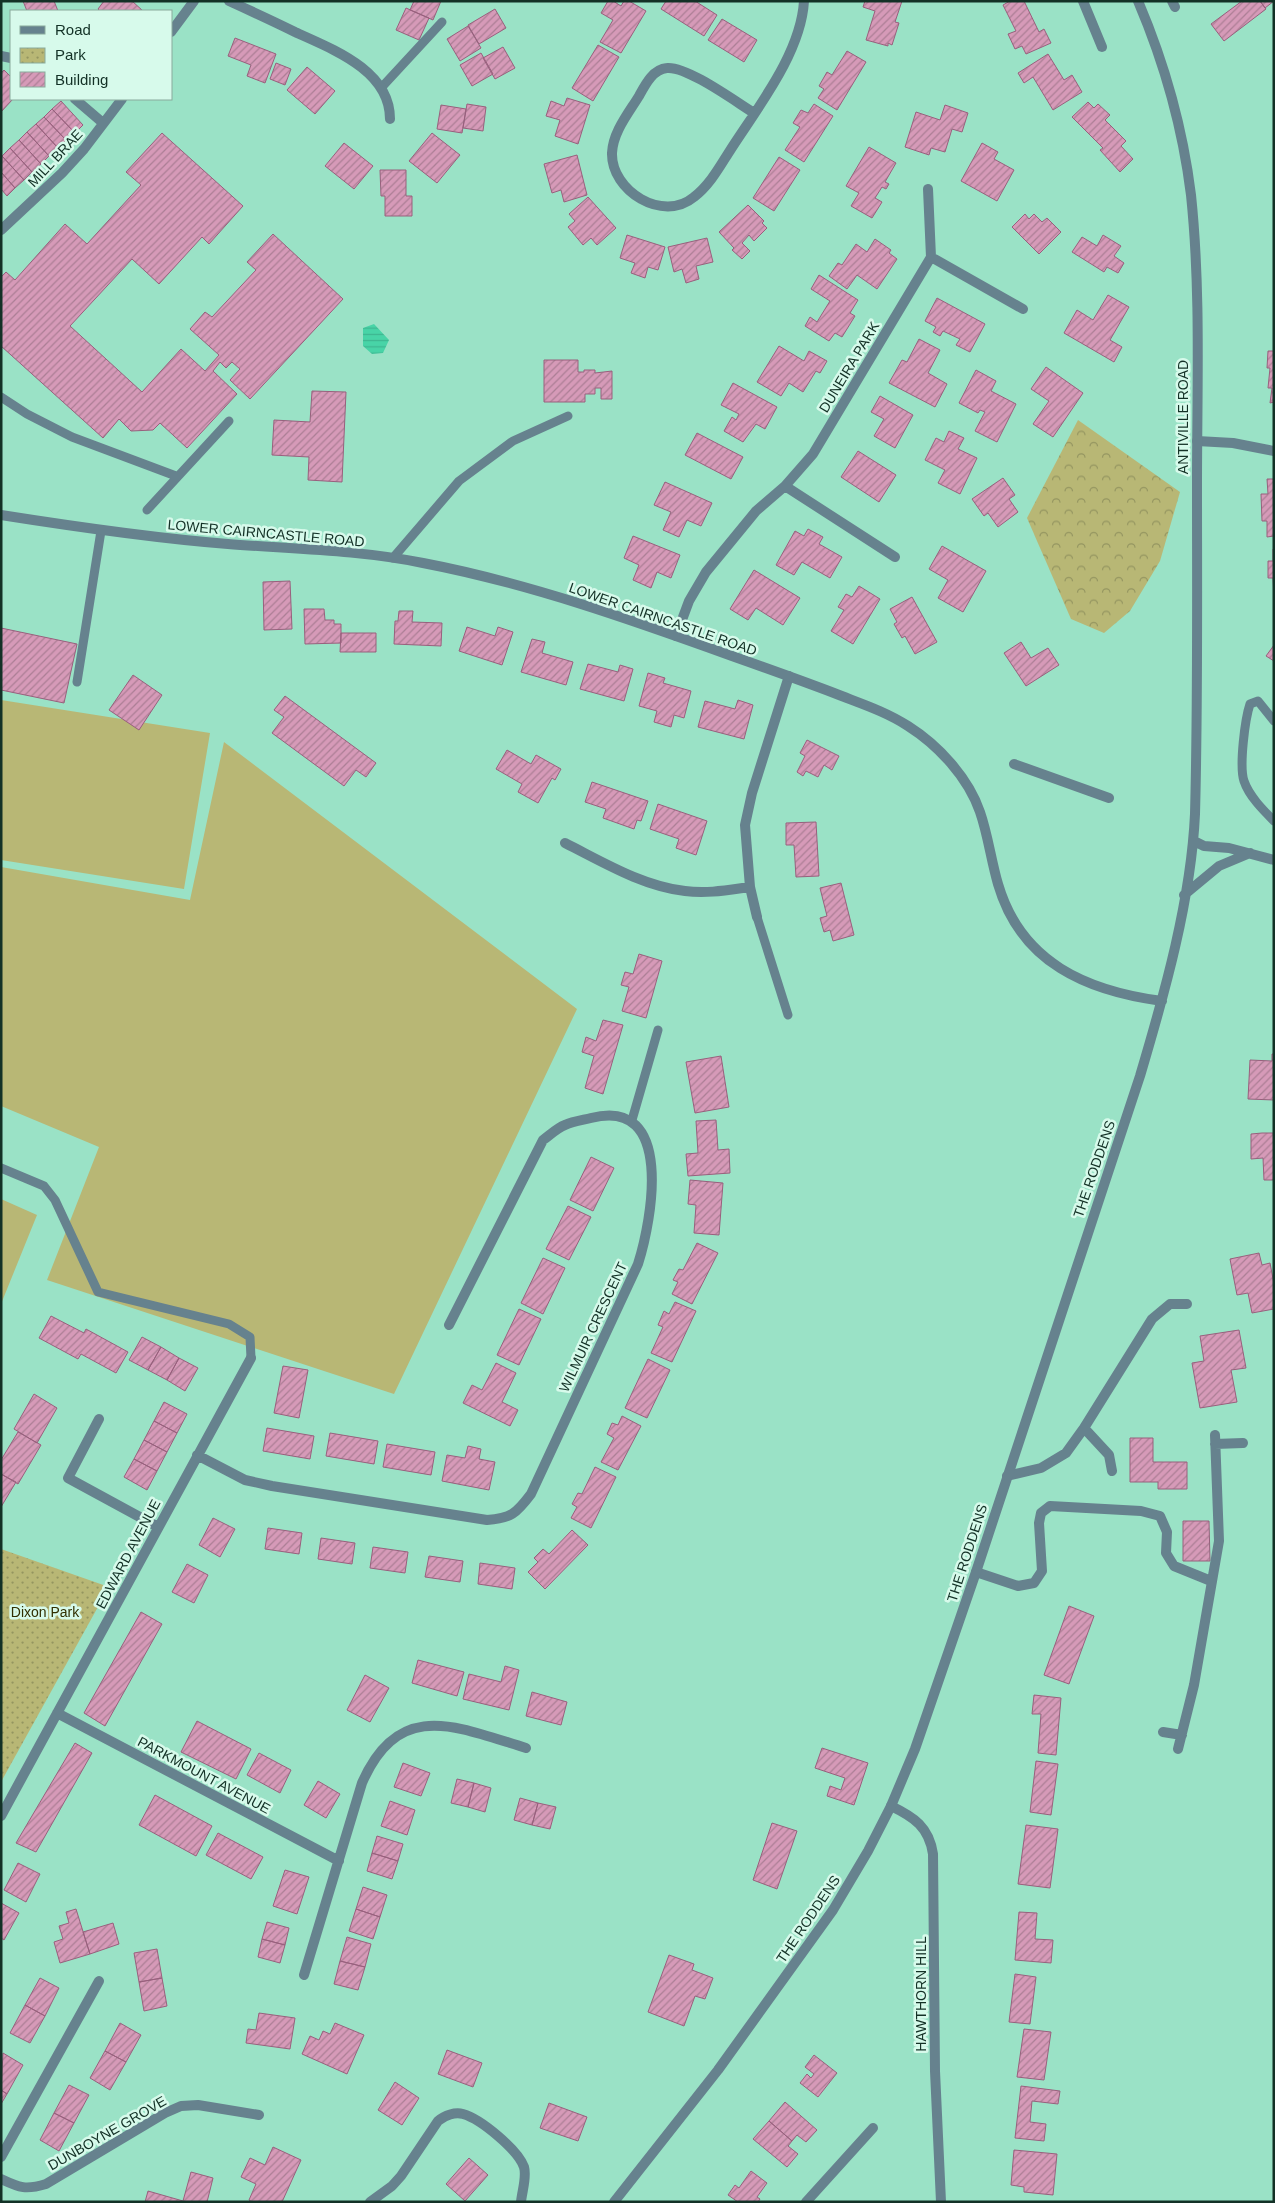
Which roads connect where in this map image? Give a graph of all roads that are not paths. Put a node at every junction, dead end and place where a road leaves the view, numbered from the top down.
1 (194, 1) edge
2 (229, 1) edge
3 (804, 1) edge
4 (1082, 1) edge
5 (1138, 1) edge
6 (442, 22) dead end
7 (172, 31) edge
8 (1102, 47) dead end
9 (381, 88) junction
10 (76, 100) edge
11 (121, 100) edge
12 (754, 113) junction
13 (390, 119) dead end
14 (103, 123) junction
15 (928, 188) dead end
16 (1, 230) edge
17 (931, 257) junction
18 (1023, 310) dead end
19 (1, 397) edge
20 (568, 416) dead end
21 (229, 421) dead end
22 (1197, 441) junction
23 (1274, 452) edge
24 (176, 476) junction
25 (785, 486) junction
26 (148, 510) dead end
27 (1, 515) edge
28 (101, 531) junction
29 (895, 557) dead end
30 (393, 558) junction
31 (676, 636) junction
32 (789, 676) junction
33 (77, 682) dead end
34 (1274, 721) edge
35 (1014, 764) dead end
36 (1109, 798) dead end
37 (1274, 821) edge
38 (1194, 841) junction
39 (565, 843) dead end
40 (1250, 853) junction
41 (1274, 860) edge
42 (750, 887) junction
43 (1184, 895) junction
44 (757, 917) joint
45 (1162, 1001) junction
46 (788, 1015) dead end
47 (658, 1030) dead end
48 (632, 1120) junction
49 (1, 1168) edge
50 (1187, 1304) dead end
51 (448, 1325) dead end
52 (251, 1358) joint
53 (99, 1419) dead end
54 (1084, 1428) junction
55 (1243, 1443) dead end
56 (197, 1455) junction
57 (1112, 1471) dead end
58 (1007, 1476) junction
59 (158, 1527) junction
60 (976, 1572) junction
61 (1212, 1581) junction
62 (57, 1713) junction
63 (1163, 1732) dead end
64 (1182, 1736) junction
65 (526, 1748) dead end
66 (1178, 1749) dead end
67 (891, 1806) junction
68 (1, 1816) edge
69 (339, 1860) junction
70 (304, 1975) dead end
71 (99, 1981) dead end
72 (259, 2115) dead end
73 (873, 2128) dead end
74 (1, 2157) edge
75 (1, 2179) edge
76 (370, 2202) edge
77 (521, 2202) edge
78 (614, 2202) edge
79 (806, 2202) edge
80 (941, 2202) edge

1 - 7 street
2 - 9 street
3 - 12 street
4 - 8 street
5 - 22 street, ANTIVILLE ROAD
6 - 9 lane
9 - 13 street
10 - 14 street
11 - 14 street, MILL BRAE
12 - 12 street
14 - 16 street, MILL BRAE
15 - 17 street
17 - 18 street
17 - 25 street, DUNEIRA PARK
19 - 24 lane
20 - 30 lane
21 - 24 lane
22 - 23 street
22 - 38 street, ANTIVILLE ROAD
24 - 26 lane
25 - 29 street
25 - 31 street, DUNEIRA PARK
27 - 28 street, LOWER CAIRNCASTLE ROAD
28 - 30 street, LOWER CAIRNCASTLE ROAD
28 - 33 lane
30 - 31 street, LOWER CAIRNCASTLE ROAD
31 - 32 street, LOWER CAIRNCASTLE ROAD
32 - 42 street
32 - 45 street, LOWER CAIRNCASTLE ROAD
34 - 37 lane
35 - 36 street
38 - 40 street
38 - 43 street, THE RODDENS
39 - 42 street
40 - 41 street
40 - 43 street
42 - 44 street
43 - 45 street, THE RODDENS
44 - 46 lane
45 - 58 street, THE RODDENS
47 - 48 lane
48 - 51 street
48 - 56 street, WILMUIR CRESCENT
49 - 52 lane
50 - 54 street
52 - 56 street, EDWARD AVENUE
53 - 59 street
54 - 57 street
54 - 58 street
55 - 61 street
56 - 59 street, EDWARD AVENUE
58 - 60 street, THE RODDENS
59 - 62 street, EDWARD AVENUE
60 - 61 street
60 - 67 street, THE RODDENS
61 - 64 street
62 - 68 street, EDWARD AVENUE
62 - 69 street, PARKMOUNT AVENUE
63 - 64 street
64 - 66 street
65 - 69 street
67 - 78 street, THE RODDENS
67 - 80 street, HAWTHORN HILL
69 - 70 street
71 - 74 street
72 - 75 street, DUNBOYNE GROVE
73 - 79 street
76 - 77 street

